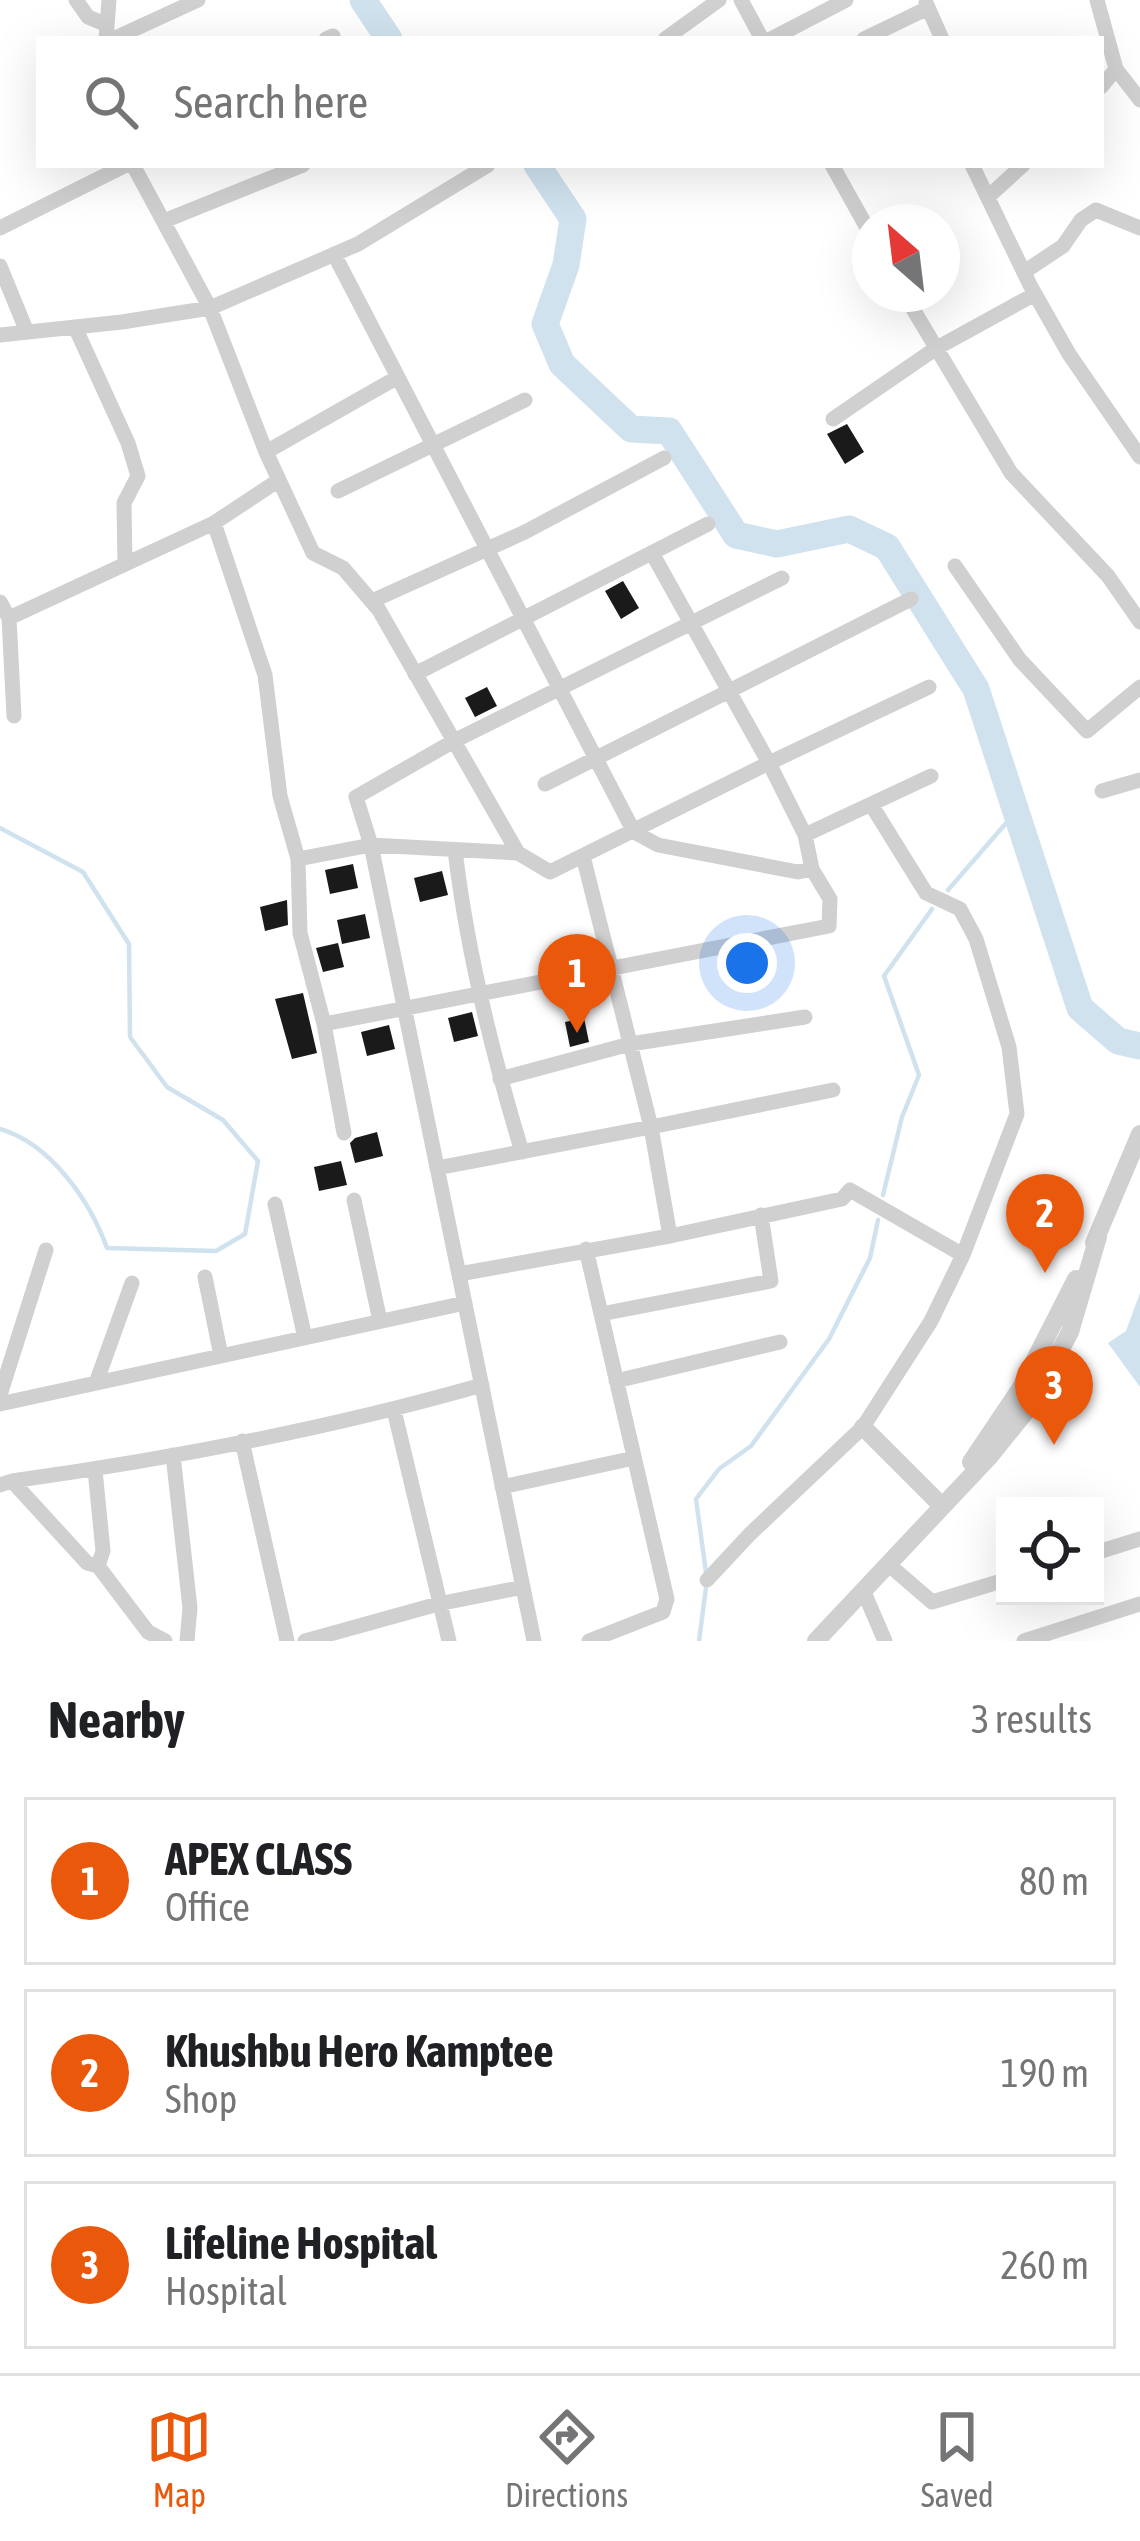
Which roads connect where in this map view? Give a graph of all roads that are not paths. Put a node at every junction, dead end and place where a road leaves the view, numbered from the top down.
1 (76, 0) edge
2 (109, 0) edge
3 (198, 0) edge
4 (719, 0) edge
5 (741, 0) edge
6 (846, 0) edge
7 (1097, 0) edge
8 (927, 4) edge
9 (108, 34) edge
10 (669, 36) edge
11 (765, 36) edge
12 (773, 36) edge
13 (869, 36) edge
14 (941, 36) edge
15 (1116, 69) junction
16 (1104, 83) edge
17 (1140, 100) edge
18 (124, 168) edge
19 (132, 168) edge
20 (295, 168) edge
21 (483, 168) edge
22 (834, 168) edge
23 (974, 168) edge
24 (1020, 168) edge
25 (988, 196) junction
26 (854, 204) edge
27 (164, 221) junction
28 (0, 228) edge
29 (1140, 228) edge
30 (334, 254) junction
31 (0, 266) edge
32 (1024, 272) junction
33 (1035, 294) junction
34 (210, 308) junction
35 (914, 312) edge
36 (75, 327) junction
37 (27, 332) junction
38 (0, 335) edge
39 (935, 350) junction
40 (398, 377) junction
41 (525, 400) dead end
42 (833, 418) dead end
43 (434, 444) junction
44 (266, 452) junction
45 (1140, 457) edge
46 (664, 458) dead end
47 (279, 480) junction
48 (338, 491) dead end
49 (214, 523) junction
50 (708, 524) dead end
51 (488, 549) junction
52 (652, 553) junction
53 (125, 564) junction
54 (955, 566) dead end
55 (782, 578) dead end
56 (1133, 597) edge
57 (911, 599) dead end
58 (0, 602) edge
59 (372, 602) junction
60 (523, 617) junction
61 (9, 618) junction
62 (694, 622) junction
63 (1140, 622) edge
64 (5, 667) edge
65 (415, 674) junction
66 (928, 687) dead end
67 (1140, 687) edge
68 (561, 691) junction
69 (731, 692) junction
70 (14, 716) dead end
71 (454, 741) junction
72 (597, 760) junction
73 (769, 763) junction
74 (931, 776) dead end
75 (1140, 780) edge
76 (545, 784) dead end
77 (1102, 790) dead end
78 (872, 806) junction
79 (634, 832) junction
80 (805, 835) junction
81 (371, 845) junction
82 (455, 850) junction
83 (518, 853) junction
84 (583, 856) junction
85 (298, 859) junction
86 (812, 869) junction
87 (611, 967) junction
88 (480, 994) junction
89 (405, 1009) junction
90 (805, 1017) dead end
91 (324, 1024) junction
92 (630, 1044) junction
93 (500, 1079) junction
94 (833, 1090) dead end
95 (651, 1126) junction
96 (344, 1133) dead end
97 (1140, 1134) edge
98 (522, 1152) junction
99 (437, 1168) junction
100 (354, 1200) dead end
101 (275, 1204) dead end
102 (761, 1215) junction
103 (670, 1236) junction
104 (586, 1249) junction
105 (46, 1250) dead end
106 (963, 1255) junction
107 (459, 1274) junction
108 (205, 1277) dead end
109 (132, 1283) dead end
110 (465, 1303) junction
111 (601, 1314) junction
112 (380, 1321) junction
113 (305, 1337) junction
114 (780, 1342) dead end
115 (221, 1356) junction
116 (616, 1381) junction
117 (96, 1383) junction
118 (482, 1385) junction
119 (0, 1400) edge
120 (394, 1410) junction
121 (863, 1427) junction
122 (242, 1441) junction
123 (173, 1455) junction
124 (634, 1458) junction
125 (95, 1469) junction
126 (6, 1483) edge
127 (502, 1487) junction
128 (941, 1506) junction
129 (1140, 1539) edge
130 (1104, 1549) edge
131 (888, 1564) junction
132 (98, 1566) junction
133 (707, 1580) dead end
134 (996, 1583) edge
135 (523, 1587) junction
136 (863, 1590) junction
137 (439, 1604) junction
138 (1140, 1604) edge
139 (142, 1636) edge
140 (1049, 1637) edge
141 (311, 1640) edge
142 (165, 1641) edge
143 (187, 1641) edge
144 (287, 1641) edge
145 (449, 1641) edge
146 (534, 1641) edge
147 (589, 1641) edge
148 (816, 1641) edge
149 (885, 1641) edge
150 (1024, 1641) edge

1 - 9 street
2 - 9 street
3 - 9 street
4 - 10 street
5 - 11 street
6 - 12 street
7 - 15 street
8 - 13 street
8 - 14 street
15 - 16 street
15 - 17 street
18 - 28 street
19 - 27 street
20 - 27 street
21 - 30 street
22 - 26 street
23 - 25 street
24 - 25 street
25 - 32 street
27 - 34 street
29 - 32 street
30 - 34 street
30 - 40 street
31 - 37 street
32 - 33 street
33 - 39 street
33 - 45 street
34 - 36 street
34 - 44 street
35 - 39 street
36 - 37 street
36 - 53 street
37 - 38 street
39 - 42 street
39 - 56 street
40 - 43 street
40 - 44 street
41 - 43 street
43 - 48 street
43 - 51 street
44 - 47 street
46 - 51 street
47 - 49 street
47 - 59 street
49 - 53 street
49 - 85 street
50 - 52 street
51 - 59 street
51 - 60 street
52 - 60 street
52 - 62 street
53 - 61 street
54 - 67 street
55 - 62 street
56 - 63 street
57 - 69 street
58 - 61 street
59 - 65 street
60 - 65 street
60 - 68 street
61 - 64 street
62 - 68 street
62 - 69 street
64 - 70 street
65 - 71 street
66 - 73 street
68 - 71 street
68 - 72 street
69 - 72 street
69 - 73 street
71 - 81 street
71 - 83 street
72 - 76 street
72 - 79 street
73 - 79 street
73 - 80 street
74 - 78 street
75 - 77 street
78 - 80 street
78 - 106 street
79 - 84 street
79 - 86 street
80 - 86 street
81 - 82 street
81 - 85 street
81 - 89 street
82 - 83 street
82 - 88 street
83 - 84 street
84 - 87 street
85 - 91 street
86 - 87 street
87 - 88 street
87 - 92 street
88 - 89 street
88 - 93 street
89 - 91 street
89 - 99 street
90 - 92 street
91 - 96 street
92 - 93 street
92 - 95 street
93 - 98 street
94 - 95 street
95 - 98 street
95 - 103 street
97 - 128 street
98 - 99 street
99 - 107 street
100 - 112 street
101 - 113 street
102 - 103 street
102 - 106 street
102 - 111 street
103 - 104 street
104 - 107 street
104 - 111 street
105 - 119 street
106 - 121 street
107 - 110 street
108 - 115 street
109 - 117 street
110 - 112 street
110 - 118 street
111 - 116 street
112 - 113 street
113 - 115 street
114 - 116 street
115 - 117 street
116 - 124 street
117 - 119 street
118 - 120 street
118 - 127 street
120 - 122 street
120 - 137 street
121 - 128 street
121 - 133 street
122 - 123 street
122 - 144 street
123 - 125 street
123 - 143 street
124 - 127 street
124 - 147 street
125 - 126 street
125 - 132 street
126 - 132 street
127 - 135 street
128 - 131 street
129 - 130 street
131 - 134 street
131 - 136 street
132 - 139 street
135 - 137 street
135 - 146 street
136 - 148 street
136 - 149 street
137 - 141 street
137 - 145 street
138 - 140 street
139 - 142 street
140 - 150 street

